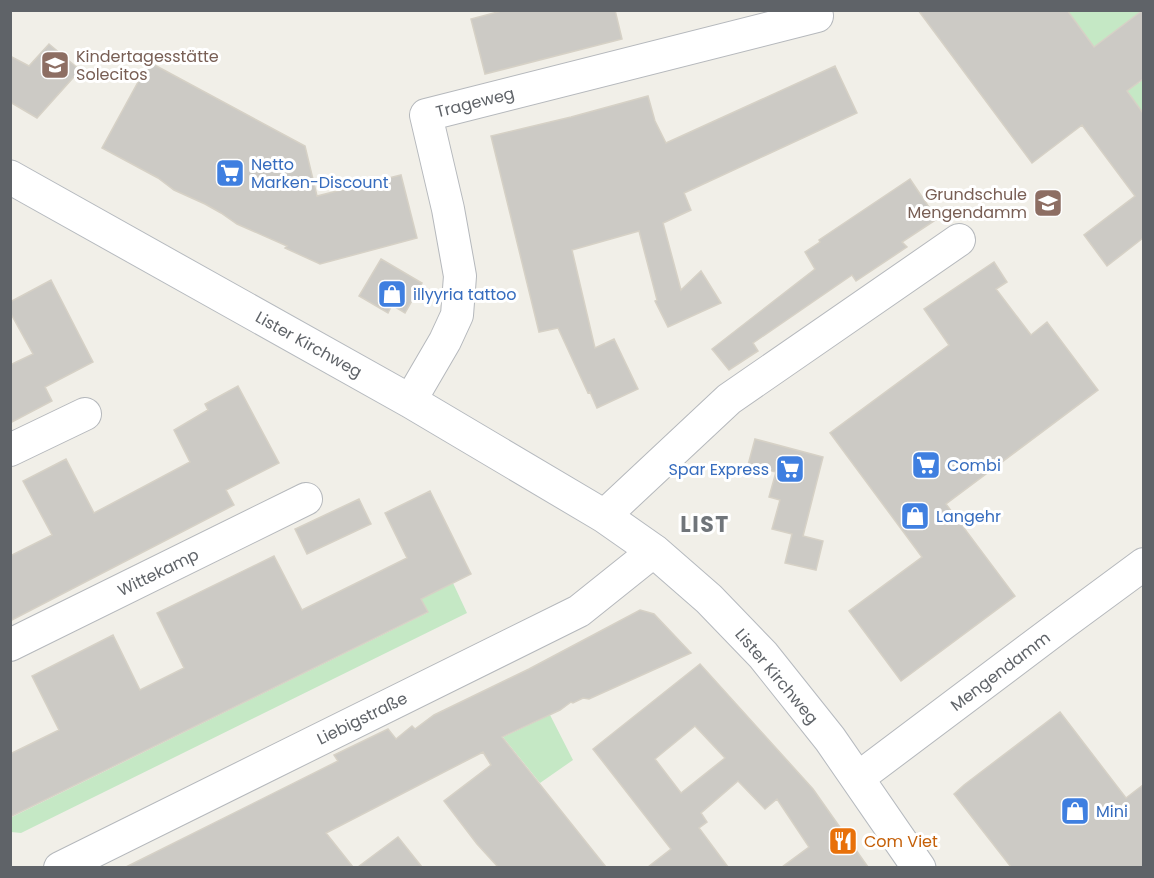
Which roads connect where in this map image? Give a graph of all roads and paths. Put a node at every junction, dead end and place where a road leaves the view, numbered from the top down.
1 (817, 16) dead end
2 (10, 177) edge
3 (959, 240) dead end
4 (410, 401) junction
5 (85, 414) dead end
6 (10, 450) edge
7 (306, 499) dead end
8 (603, 516) junction
9 (654, 551) junction
10 (1143, 564) edge
11 (10, 645) edge
12 (858, 778) junction
13 (60, 867) edge
14 (919, 867) edge

1 - 4 street, Trageweg
2 - 4 street, Lister Kirchweg
3 - 8 street
4 - 8 street, Lister Kirchweg
5 - 6 street
7 - 11 street, Wittekamp
8 - 9 street, Lister Kirchweg
9 - 12 street, Lister Kirchweg
9 - 13 street, Liebigstraße
10 - 12 street, Mengendamm
12 - 14 street, Lister Kirchweg

